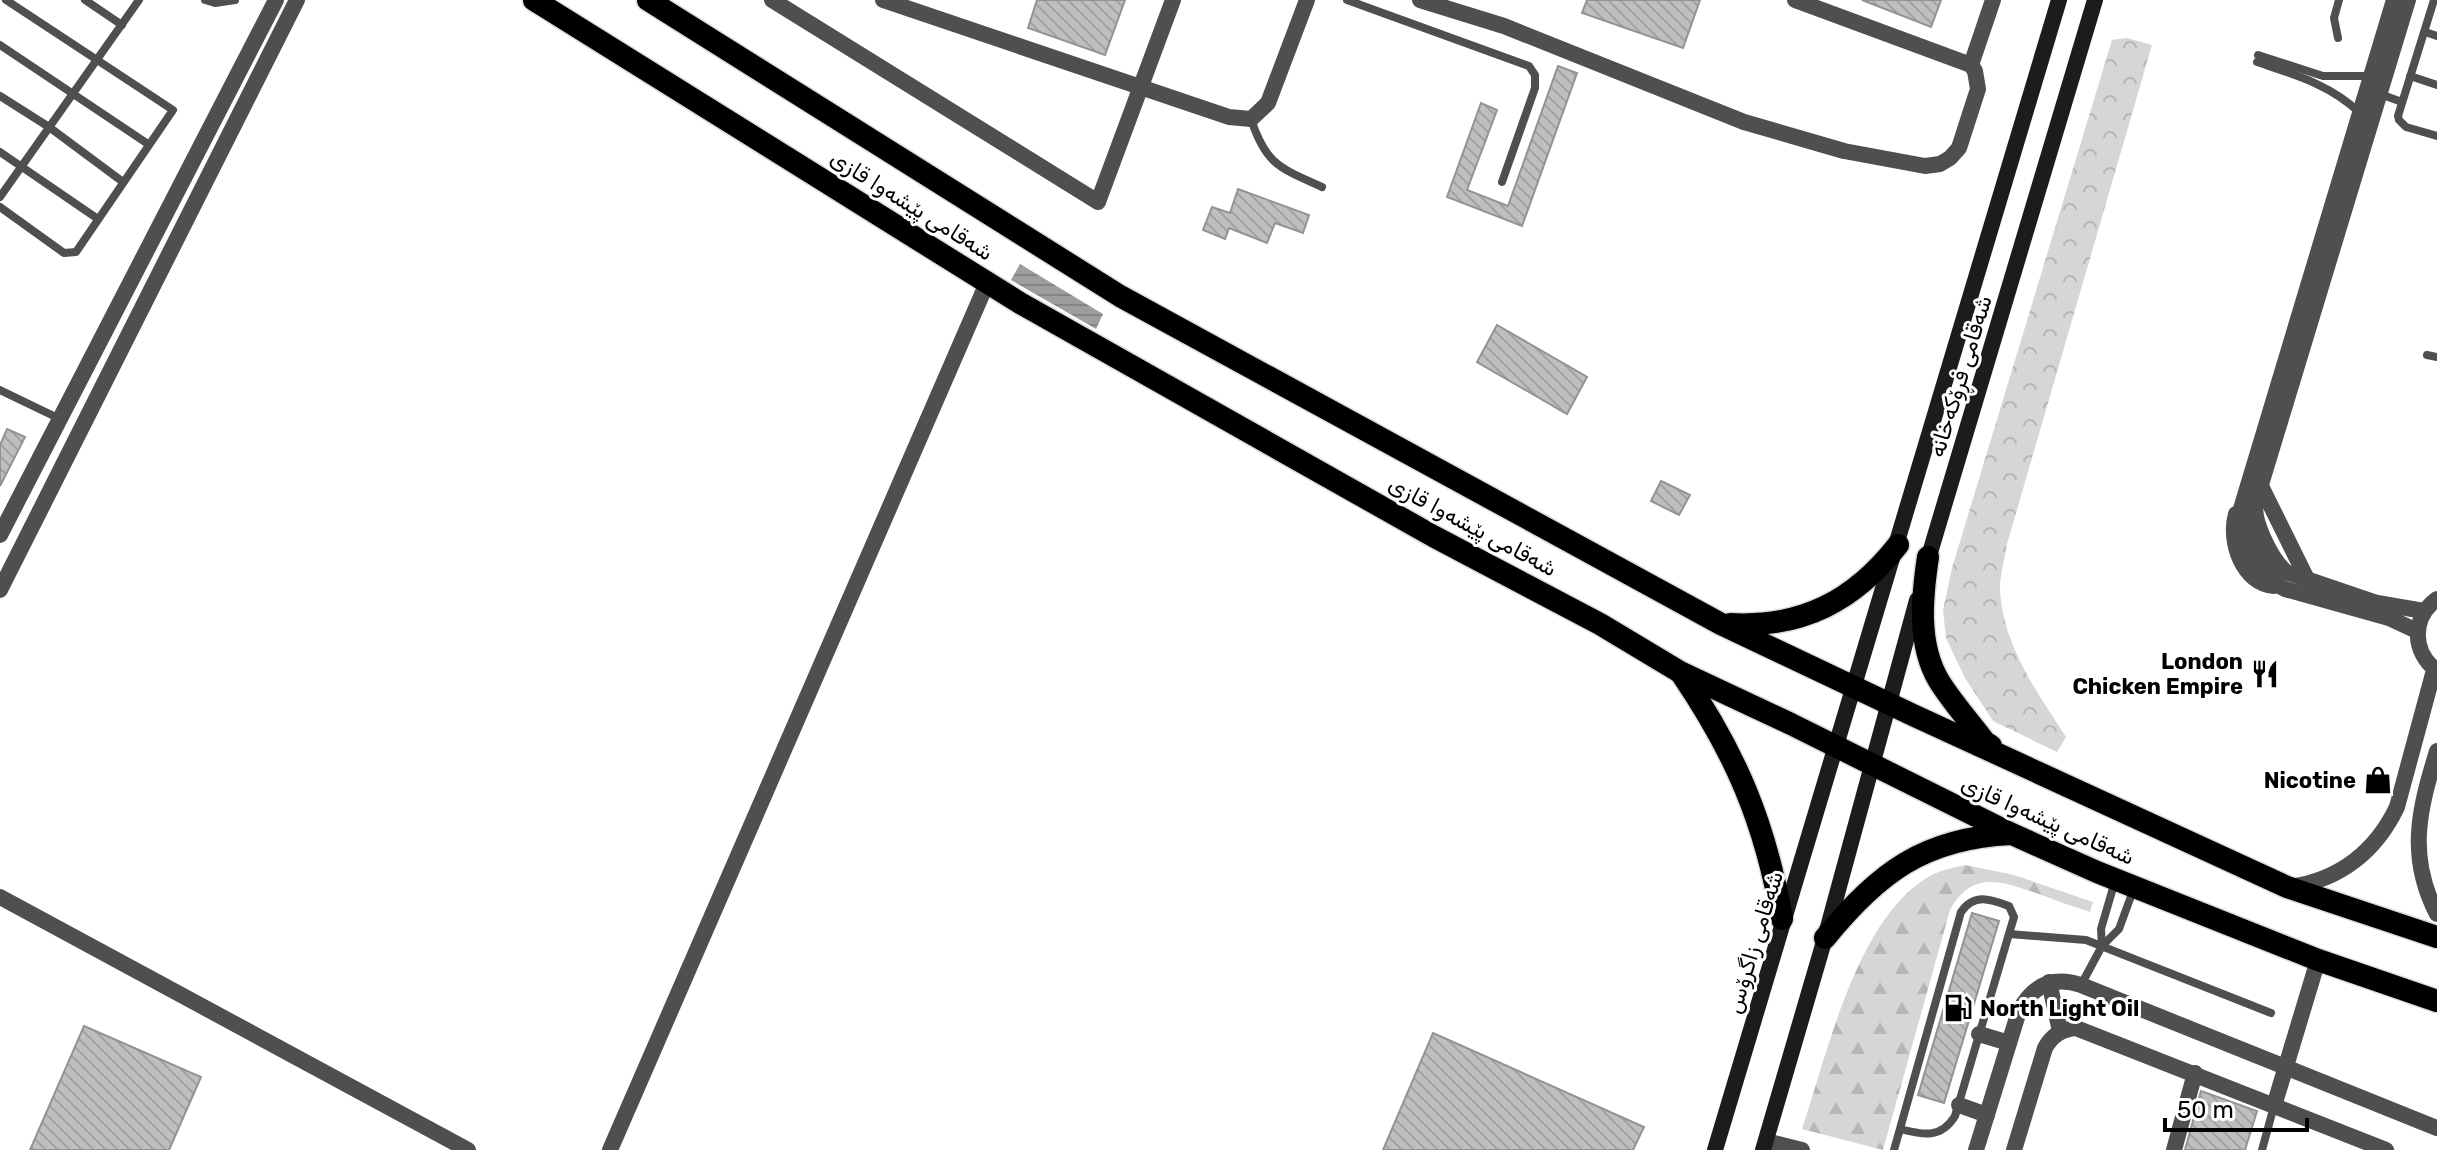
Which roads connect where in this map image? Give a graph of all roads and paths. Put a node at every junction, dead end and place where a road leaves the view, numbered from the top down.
1 (6, 0) edge
2 (85, 0) edge
3 (139, 0) edge
4 (205, 0) edge
5 (235, 0) edge
6 (276, 0) edge
7 (297, 0) edge
8 (534, 0) edge
9 (648, 0) edge
10 (772, 0) edge
11 (883, 0) edge
12 (1173, 0) edge
13 (1307, 0) edge
14 (1347, 0) edge
15 (1420, 0) edge
16 (1795, 0) edge
17 (1993, 0) edge
18 (2059, 0) edge
19 (2095, 0) edge
20 (2339, 0) edge
21 (2394, 0) edge
22 (2408, 0) edge
23 (2434, 0) edge
24 (122, 25) junction
25 (2425, 32) junction
26 (2437, 36) edge
27 (2338, 38) dead end
28 (0, 45) edge
29 (97, 59) junction
30 (2257, 59) dead end
31 (1971, 65) junction
32 (2292, 70) junction
33 (2371, 76) junction
34 (2410, 76) junction
35 (2437, 85) edge
36 (1141, 87) junction
37 (73, 93) junction
38 (2380, 94) junction
39 (0, 96) edge
40 (2402, 102) junction
41 (2360, 112) junction
42 (1251, 119) junction
43 (49, 127) junction
44 (2437, 136) edge
45 (148, 144) junction
46 (0, 152) edge
47 (22, 165) junction
48 (123, 182) junction
49 (1502, 182) dead end
50 (1322, 187) dead end
51 (0, 197) edge
52 (0, 207) edge
53 (98, 219) junction
54 (987, 283) junction
55 (2427, 355) dead end
56 (2437, 357) edge
57 (0, 390) edge
58 (60, 419) junction
59 (0, 535) edge
60 (1898, 545) junction
61 (1928, 557) junction
62 (0, 590) edge
63 (2437, 599) edge
64 (2424, 611) junction
65 (1721, 624) junction
66 (2417, 631) junction
67 (2436, 670) edge
68 (1680, 672) junction
69 (1854, 688) junction
70 (1890, 704) junction
71 (1836, 747) junction
72 (2437, 751) edge
73 (2015, 762) junction
74 (1872, 765) junction
75 (2404, 780) junction
76 (2426, 786) junction
77 (2012, 834) junction
78 (2125, 883) junction
79 (2287, 887) junction
80 (0, 897) edge
81 (2437, 914) edge
82 (1782, 919) junction
83 (2009, 934) junction
84 (2437, 937) edge
85 (1825, 938) junction
86 (2102, 946) junction
87 (2318, 960) junction
88 (2049, 982) junction
89 (2081, 985) junction
90 (2437, 1001) edge
91 (2271, 1013) dead end
92 (2060, 1031) junction
93 (1979, 1034) junction
94 (2009, 1043) junction
95 (2286, 1069) junction
96 (2195, 1073) junction
97 (1959, 1105) junction
98 (2274, 1106) junction
99 (1987, 1115) junction
100 (2437, 1128) edge
101 (1900, 1129) junction
102 (1765, 1146) edge
103 (468, 1150) edge
104 (610, 1150) edge
105 (1715, 1150) edge
106 (1802, 1150) edge
107 (1894, 1150) edge
108 (1976, 1150) edge
109 (2014, 1150) edge
110 (2174, 1150) edge
111 (2262, 1150) edge
112 (2386, 1150) edge

1 - 29 lane
2 - 24 lane
3 - 24 lane
4 - 5 lane
6 - 58 street
7 - 62 street
8 - 54 highway, شەقامی پێشەوا قازی
9 - 65 highway, شەقامی پێشەوا قازی
10 - 36 street
11 - 36 street
12 - 36 street
13 - 42 street
14 - 49 lane
15 - 31 street
16 - 31 street
17 - 31 street
18 - 60 main road, شەقامی فڕۆکەخانە
19 - 61 main road, شەقامی فڕۆکەخانە
20 - 27 lane
21 - 33 street
22 - 38 street
23 - 25 lane
24 - 29 lane
25 - 26 lane
25 - 34 lane
28 - 37 lane
29 - 37 lane
29 - 45 lane
30 - 32 lane
32 - 33 lane
32 - 41 lane
33 - 41 street
34 - 35 lane
34 - 40 lane
36 - 42 street
37 - 43 lane
37 - 45 lane
38 - 40 lane
38 - 64 street
39 - 43 lane
40 - 44 lane
41 - 66 street
42 - 50 lane
43 - 47 lane
43 - 48 lane
45 - 48 lane
46 - 47 lane
47 - 51 lane
47 - 53 lane
48 - 53 lane
52 - 53 lane
54 - 68 highway, شەقامی پێشەوا قازی
54 - 104 street
55 - 56 lane
57 - 58 lane
58 - 59 street
60 - 65 highway
60 - 69 main road, شەقامی فڕۆکەخانە
61 - 70 main road, شەقامی فڕۆکەخانە
61 - 73 highway
63 - 64 street
64 - 66 street
65 - 69 highway, شەقامی پێشەوا قازی
66 - 67 street
67 - 75 street
68 - 71 highway, شەقامی پێشەوا قازی
68 - 82 highway
69 - 70 highway, شەقامی پێشەوا قازی
69 - 71 main road, شەقامی فڕۆکەخانە
70 - 73 highway, شەقامی پێشەوا قازی
70 - 74 main road, شەقامی فڕۆکەخانە
71 - 74 highway, شەقامی پێشەوا قازی
71 - 82 main road, شەقامی زاگرۆس
72 - 76 street
73 - 79 highway, شەقامی پێشەوا قازی
74 - 77 highway, شەقامی پێشەوا قازی
74 - 85 main road
75 - 76 street
75 - 79 street
76 - 81 street
77 - 78 highway, شەقامی پێشەوا قازی
77 - 85 highway
78 - 86 lane
78 - 86 lane
78 - 87 highway, شەقامی پێشەوا قازی
79 - 84 highway, شەقامی پێشەوا قازی
80 - 103 street
82 - 105 main road, شەقامی زاگرۆس
83 - 86 lane
83 - 93 lane
83 - 101 lane
85 - 102 main road
86 - 89 lane
86 - 91 lane
87 - 90 highway, شەقامی پێشەوا قازی
87 - 95 street
88 - 89 street
88 - 92 street
88 - 94 street
89 - 95 street
92 - 96 street
92 - 109 street
93 - 94 street
93 - 97 lane
94 - 99 street
95 - 98 street
95 - 100 street
96 - 98 street
96 - 110 street
97 - 99 street
97 - 101 lane
98 - 111 lane
98 - 112 street
99 - 108 street
101 - 107 lane
102 - 106 street

